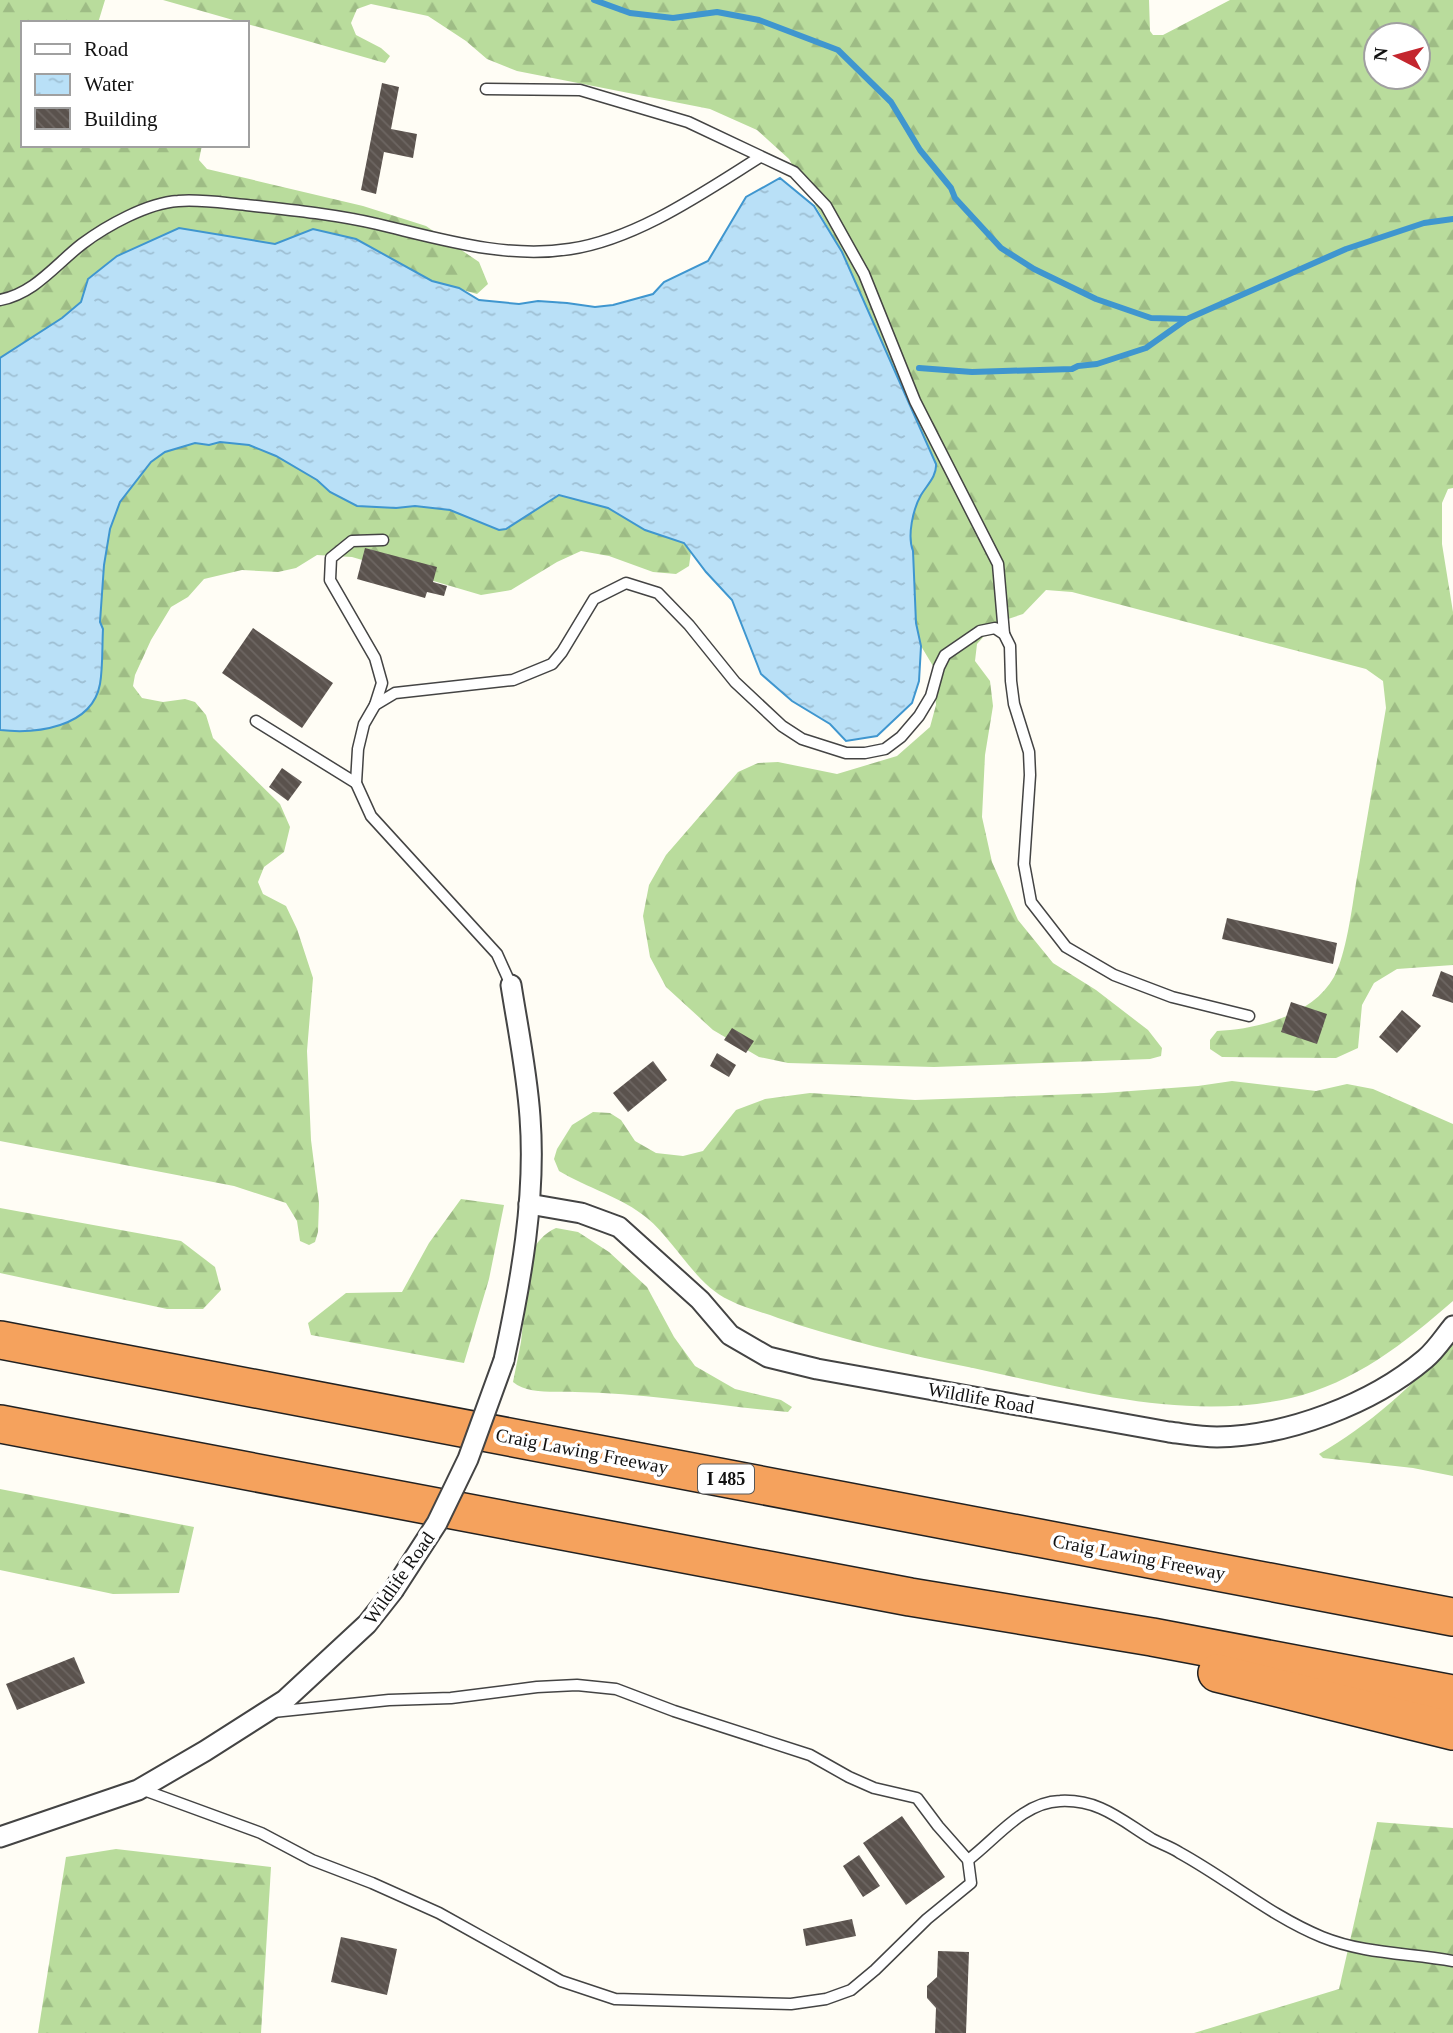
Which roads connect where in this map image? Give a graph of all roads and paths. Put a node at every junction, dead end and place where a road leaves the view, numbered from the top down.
1 (486, 89) dead end
2 (760, 157) junction
3 (0, 300) edge
4 (383, 540) dead end
5 (1004, 634) junction
6 (375, 705) junction
7 (256, 721) dead end
8 (356, 783) junction
9 (511, 985) joint
10 (1249, 1016) dead end
11 (529, 1204) junction
12 (1453, 1326) edge
13 (0, 1340) edge
14 (0, 1424) edge
15 (910, 1597) junction
16 (1453, 1617) edge
17 (1453, 1694) edge
18 (265, 1713) junction
19 (1453, 1731) edge
20 (140, 1789) junction
21 (0, 1837) edge
22 (968, 1860) junction
23 (1453, 1961) edge

1 - 2 lane
2 - 3 lane
2 - 5 lane
4 - 6 lane
5 - 6 lane
5 - 10 lane
6 - 8 lane
7 - 8 lane
8 - 9 lane
9 - 11 street, Wildlife Road
11 - 12 street, Wildlife Road
11 - 18 street, Wildlife Road, bridge
13 - 16 highway, Craig Lawing Freeway / I 485
14 - 15 highway
15 - 17 highway
15 - 19 highway
18 - 20 street, Wildlife Road
18 - 22 lane
20 - 21 street, Wildlife Road
20 - 22 lane
22 - 23 lane

